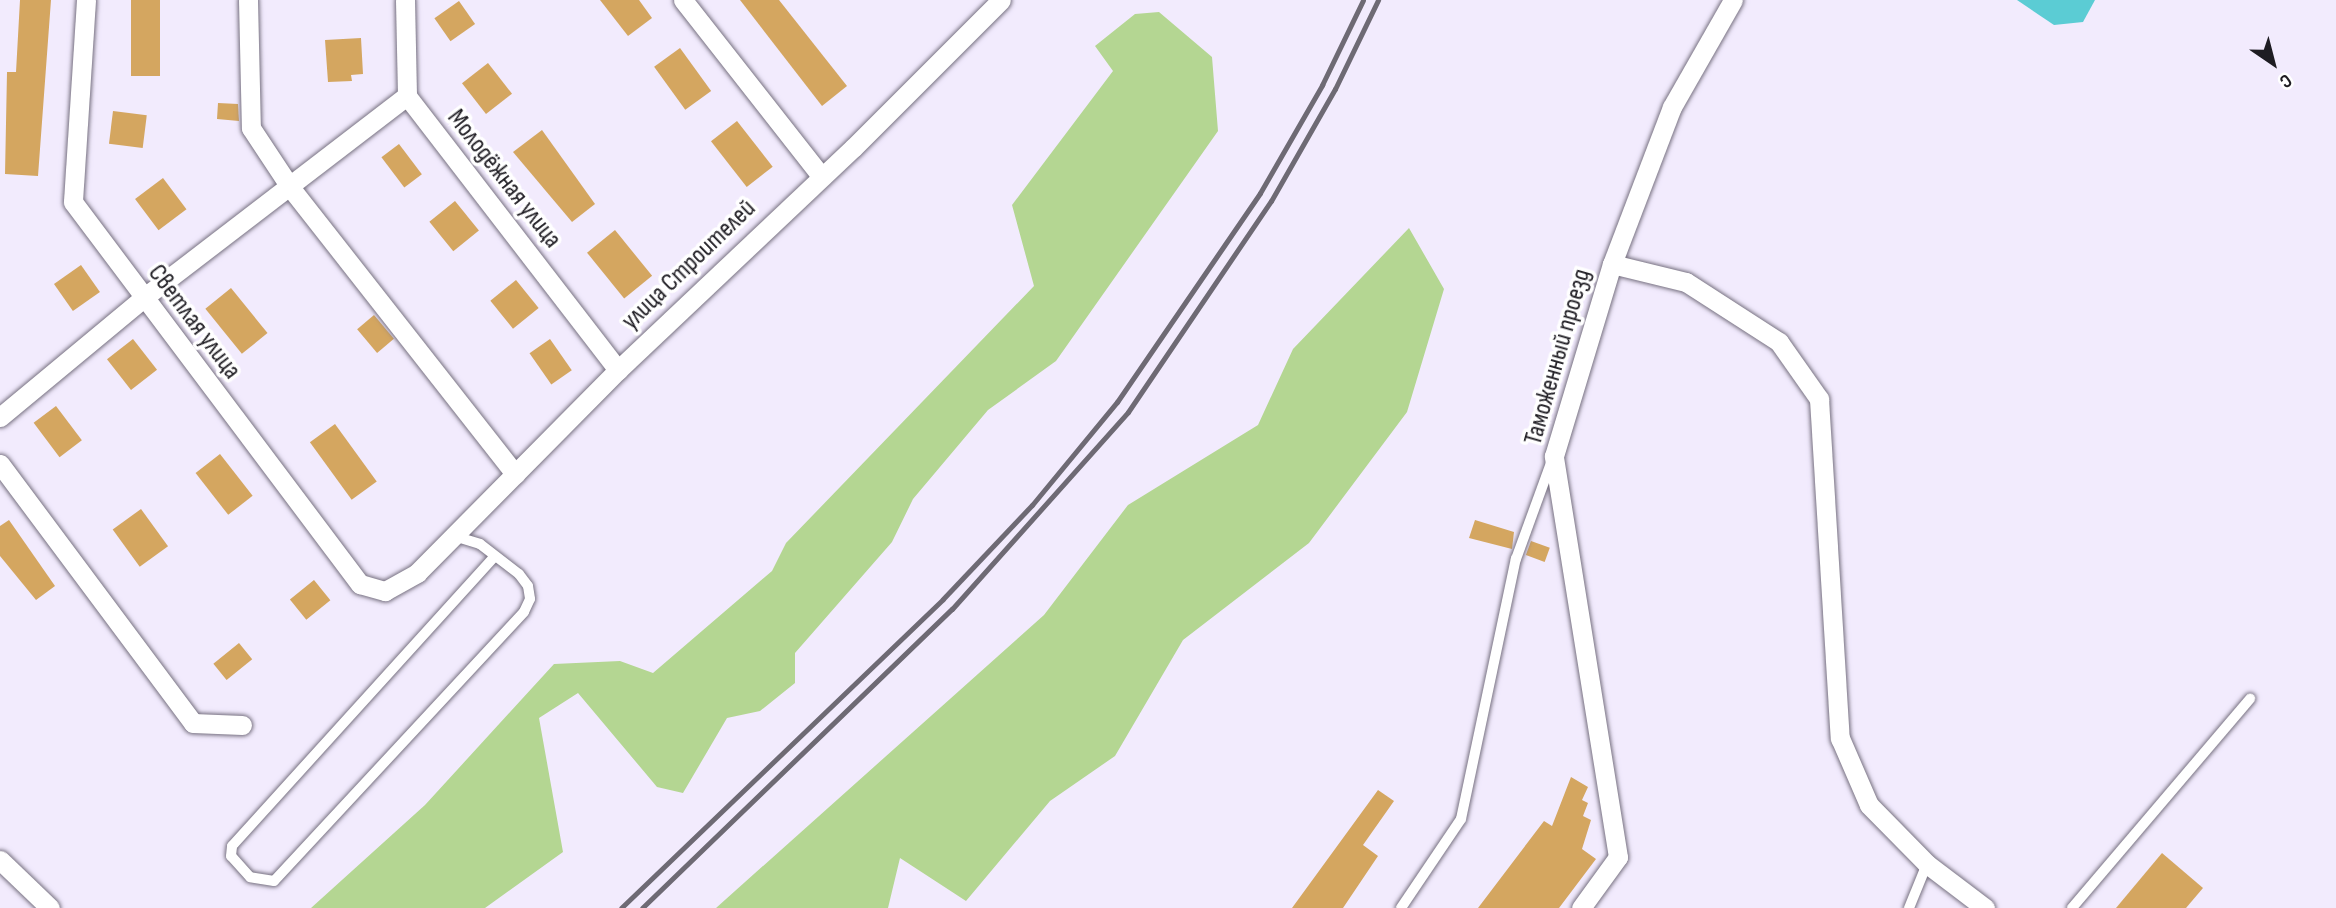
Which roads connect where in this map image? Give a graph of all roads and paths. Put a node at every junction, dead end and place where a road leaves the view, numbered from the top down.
1 (86, 0) edge
2 (248, 0) edge
3 (405, 0) edge
4 (683, 0) edge
5 (1001, 0) edge
6 (1734, 0) edge
7 (407, 96) junction
8 (820, 175) junction
9 (290, 187) junction
10 (1612, 264) junction
11 (142, 299) junction
12 (618, 370) junction
13 (0, 417) edge
14 (1554, 456) junction
15 (0, 464) edge
16 (515, 474) junction
17 (454, 536) junction
18 (494, 556) junction
19 (417, 573) joint
20 (2250, 699) dead end
21 (242, 725) dead end
22 (0, 860) edge
23 (1927, 864) junction
24 (50, 908) edge
25 (1401, 908) edge
26 (1581, 908) edge
27 (1909, 908) edge
28 (1985, 908) edge
29 (2072, 908) edge

1 - 11 street, Светлая улица
2 - 9 street
3 - 7 street
4 - 8 street
5 - 8 street, улица Строителей
6 - 10 street, Таможенный проезд
7 - 9 street
7 - 12 street, Молодёжная улица
8 - 12 street, улица Строителей
9 - 11 street
9 - 16 street
10 - 14 street, Таможенный проезд
10 - 23 street
11 - 13 street
11 - 19 street, Светлая улица
12 - 16 street, улица Строителей
14 - 25 lane
14 - 26 street, Таможенный проезд
15 - 21 street
16 - 17 street, улица Строителей
17 - 18 lane
17 - 19 street, улица Строителей
18 - 18 lane
20 - 29 lane
22 - 24 street
23 - 27 lane
23 - 28 street

